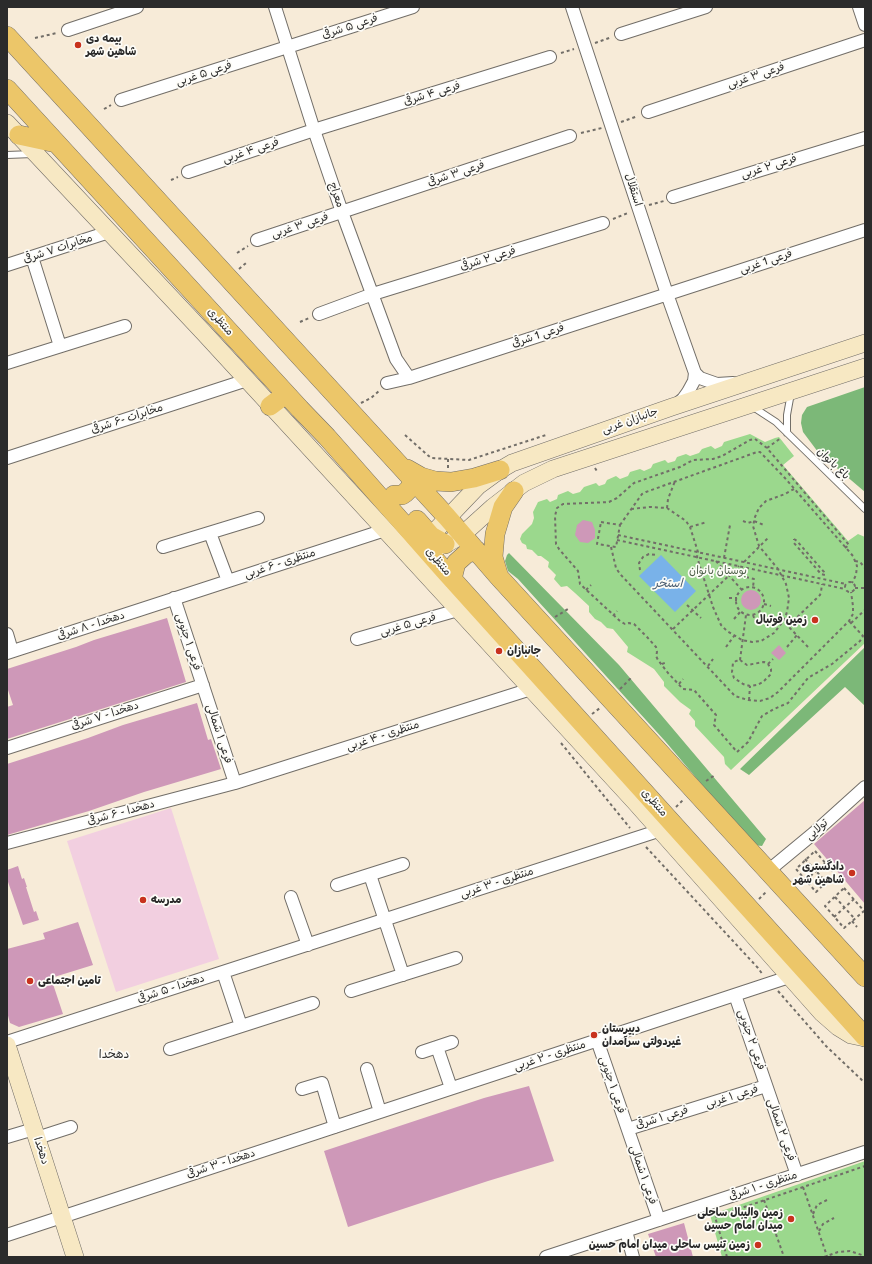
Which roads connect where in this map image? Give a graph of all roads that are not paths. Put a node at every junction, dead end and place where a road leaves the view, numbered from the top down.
1 (137, 7) edge
2 (275, 7) edge
3 (413, 7) edge
4 (572, 7) edge
5 (706, 7) edge
6 (859, 7) edge
7 (865, 25) edge
8 (68, 30) road end
9 (622, 34) road end
10 (7, 36) edge
11 (865, 40) edge
12 (288, 47) junction
13 (550, 57) road end
14 (7, 89) edge
15 (121, 100) dead end
16 (648, 112) road end
17 (13, 129) edge
18 (314, 130) junction
19 (570, 136) road end
20 (865, 138) edge
21 (56, 142) junction
22 (36, 153) junction
23 (7, 156) edge
24 (188, 172) dead end
25 (673, 197) road end
26 (342, 212) junction
27 (603, 222) road end
28 (865, 230) edge
29 (109, 232) junction
30 (257, 240) dead end
31 (32, 257) junction
32 (7, 265) edge
33 (373, 294) junction
34 (667, 294) junction
35 (320, 314) dead end
36 (125, 326) dead end
37 (865, 343) edge
38 (60, 346) junction
39 (7, 363) edge
40 (865, 367) edge
41 (695, 373) junction
42 (409, 378) junction
43 (247, 380) junction
44 (746, 382) junction
45 (387, 383) dead end
46 (791, 392) junction
47 (286, 394) junction
48 (750, 405) junction
49 (270, 406) junction
50 (672, 407) junction
51 (787, 433) junction
52 (327, 437) junction
53 (7, 458) edge
54 (395, 462) junction
55 (500, 470) junction
56 (412, 480) junction
57 (478, 486) junction
58 (519, 487) junction
59 (394, 495) junction
60 (865, 509) edge
61 (447, 517) junction
62 (258, 518) dead end
63 (385, 530) junction
64 (210, 533) junction
65 (462, 535) junction
66 (433, 544) junction
67 (163, 547) dead end
68 (476, 550) junction
69 (498, 576) junction
70 (452, 578) junction
71 (228, 581) junction
72 (174, 598) junction
73 (458, 610) junction
74 (7, 634) edge
75 (357, 639) dead end
76 (10, 652) edge
77 (203, 685) junction
78 (531, 689) junction
79 (572, 733) junction
80 (7, 748) edge
81 (235, 782) junction
82 (865, 787) edge
83 (661, 830) junction
84 (7, 843) edge
85 (402, 864) dead end
86 (768, 871) junction
87 (370, 875) junction
88 (337, 885) dead end
89 (291, 897) dead end
90 (385, 920) junction
91 (334, 936) joint
92 (308, 945) junction
93 (456, 958) dead end
94 (223, 972) junction
95 (403, 975) junction
96 (789, 977) junction
97 (865, 977) edge
98 (351, 991) dead end
99 (735, 995) junction
100 (313, 1003) dead end
101 (241, 1026) junction
102 (865, 1038) edge
103 (597, 1040) junction
104 (452, 1042) dead end
105 (7, 1043) edge
106 (437, 1047) junction
107 (170, 1049) dead end
108 (422, 1052) dead end
109 (367, 1069) dead end
110 (766, 1086) junction
111 (451, 1088) junction
112 (302, 1089) dead end
113 (697, 1107) joint
114 (380, 1112) junction
115 (335, 1127) junction
116 (71, 1128) dead end
117 (628, 1129) junction
118 (35, 1134) junction
119 (7, 1137) edge
120 (865, 1152) edge
121 (797, 1175) junction
122 (62, 1217) junction
123 (659, 1220) junction
124 (626, 1231) junction
125 (7, 1235) edge
126 (75, 1257) edge
127 (546, 1257) edge
128 (633, 1257) edge

1 - 8 street
2 - 12 street, معراج
3 - 12 street, فرعی ۵ شرقی
4 - 34 street, استقلال
5 - 9 street
6 - 7 street
10 - 54 main road
11 - 16 street, فرعی ۳ غربی
12 - 15 street, فرعی ۵ غربی
12 - 18 street, معراج
13 - 18 street, فرعی ۴ شرقی
14 - 21 main road, منتظری
17 - 21 main road
17 - 22 street, منتظری
18 - 24 street, فرعی ۴ غربی
18 - 26 street, معراج
19 - 26 street, فرعی ۳ شرقی
20 - 25 street, فرعی ۲ غربی
21 - 47 main road, منتظری
22 - 23 lane
22 - 29 street, منتظری
26 - 30 street, فرعی ۳ غربی
26 - 33 street, معراج
27 - 33 street, فرعی ۲ شرقی
28 - 34 street, فرعی 1 غربی
29 - 31 street, مخابرات ۷ شرقی
29 - 43 street, منتظری
31 - 32 street, مخابرات ۷ شرقی
31 - 38 street
33 - 35 street
33 - 42 street, معراج
34 - 41 street, استقلال
34 - 42 street, فرعی 1 شرقی
36 - 38 street
37 - 44 street, جانبازان غربی
38 - 39 street
40 - 46 street, جانبازان غربی
41 - 44 street
41 - 50 street
42 - 45 street
43 - 49 street, منتظری
43 - 53 street, مخابرات -۶ شرقی
44 - 50 street, جانبازان غربی
46 - 48 street, جانبازان غربی
46 - 51 lane
47 - 49 main road
47 - 52 main road, منتظری
48 - 51 lane, باغ بانوان
48 - 58 street, جانبازان غربی
49 - 63 street, منتظری
50 - 55 street, جانبازان غربی
51 - 60 lane, باغ بانوان
52 - 59 main road
52 - 66 main road, منتظری
54 - 55 main road
54 - 56 main road
55 - 57 street, جانبازان غربی
56 - 59 main road
56 - 61 main road
57 - 58 street
57 - 61 street, جانبازان غربی
58 - 65 street, جانبازان غربی
58 - 69 main road
59 - 66 main road
61 - 65 main road
61 - 66 street, جانبازان غربی
62 - 64 street
63 - 71 street, منتظری - ۶ غربی
63 - 73 street, منتظری
64 - 67 street
64 - 71 street
65 - 66 street, جانبازان غربی
65 - 68 main road
66 - 70 main road, منتظری
68 - 69 main road
68 - 70 main road
69 - 86 main road
70 - 79 main road, منتظری
71 - 72 street, منتظری - ۶ غربی
72 - 76 street, دهخدا - ۸ شرقی
72 - 77 street, فرعی ۱ جنوبی
73 - 75 street, فرعی ۵ غربی
73 - 78 street, منتظری
74 - 76 street
77 - 80 street, دهخدا - ۷ شرقی
77 - 81 street, فرعی ۱ شمالی
78 - 79 street, منتظری
78 - 81 street, منتظری - ۴ غربی
79 - 83 street, منتظری
79 - 102 main road, منتظری
81 - 84 street, دهخدا - ۶ شرقی
82 - 86 street, تولایی
83 - 90 street, منتظری - ۳ غربی
83 - 96 street, منتظری
85 - 87 street
86 - 97 main road
87 - 88 street
87 - 90 street
89 - 92 street
90 - 91 street, منتظری - ۳ غربی
90 - 95 street
91 - 92 street, دهخدا - ۵ شرقی
92 - 94 street, دهخدا - ۵ شرقی
93 - 95 street
94 - 101 street
94 - 105 street, دهخدا - ۵ شرقی
95 - 98 street
96 - 99 street, منتظری - ۲ غربی
96 - 102 street, منتظری
99 - 103 street, منتظری - ۲ غربی
99 - 110 street, فرعی ۲ جنوبی
100 - 101 street
101 - 107 street
103 - 111 street, منتظری - ۲ غربی
103 - 117 street, فرعی ۱ جنوبی
104 - 106 street
105 - 118 street, دهخدا
106 - 108 street
106 - 111 street
109 - 114 street
110 - 113 street, فرعی ۱ غربی
110 - 121 street, فرعی ۲ شمالی
111 - 114 street, منتظری - ۲ غربی
112 - 115 street
113 - 117 street, فرعی ۱ شرقی
114 - 115 street, دهخدا - ۳ شرقی
115 - 122 street, دهخدا - ۳ شرقی
116 - 118 street
117 - 123 street, فرعی ۱ شمالی
118 - 119 street
118 - 122 street, دهخدا
120 - 121 street, منتظری - ۱ شرقی
121 - 123 street, منتظری - ۱ شرقی
122 - 125 street
122 - 126 street, دهخدا
123 - 124 street, منتظری - ۱ شرقی
124 - 127 street, منتظری - ۱ شرقی
124 - 128 street

